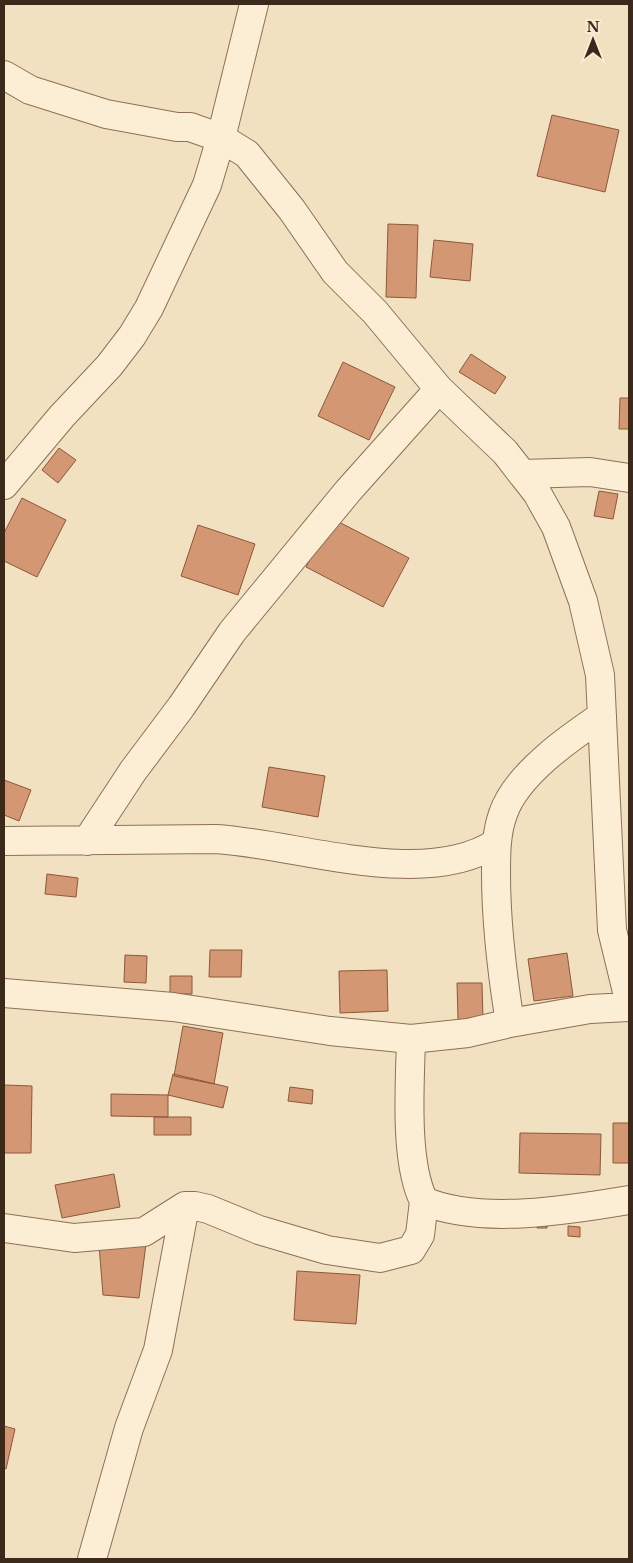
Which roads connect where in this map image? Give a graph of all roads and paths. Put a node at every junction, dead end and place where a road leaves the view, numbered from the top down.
1 (254, 4) edge
2 (4, 75) edge
3 (221, 138) junction
4 (439, 390) junction
5 (522, 474) junction
6 (629, 478) edge
7 (4, 485) edge
8 (602, 716) junction
9 (4, 841) edge
10 (87, 841) junction
11 (496, 843) junction
12 (4, 993) edge
13 (629, 1000) edge
14 (629, 1007) edge
15 (510, 1023) junction
16 (411, 1039) junction
17 (629, 1200) edge
18 (424, 1202) junction
19 (185, 1206) junction
20 (4, 1228) edge
21 (92, 1559) edge

1 - 3 street
2 - 3 street
3 - 4 street
3 - 7 street
4 - 5 street
4 - 10 street
5 - 6 street
5 - 8 street
8 - 11 street
8 - 13 street
9 - 10 street
10 - 11 street
11 - 15 street
12 - 16 street
14 - 15 street
15 - 16 street
16 - 18 street
17 - 18 street
18 - 19 street
19 - 20 street
19 - 21 street

